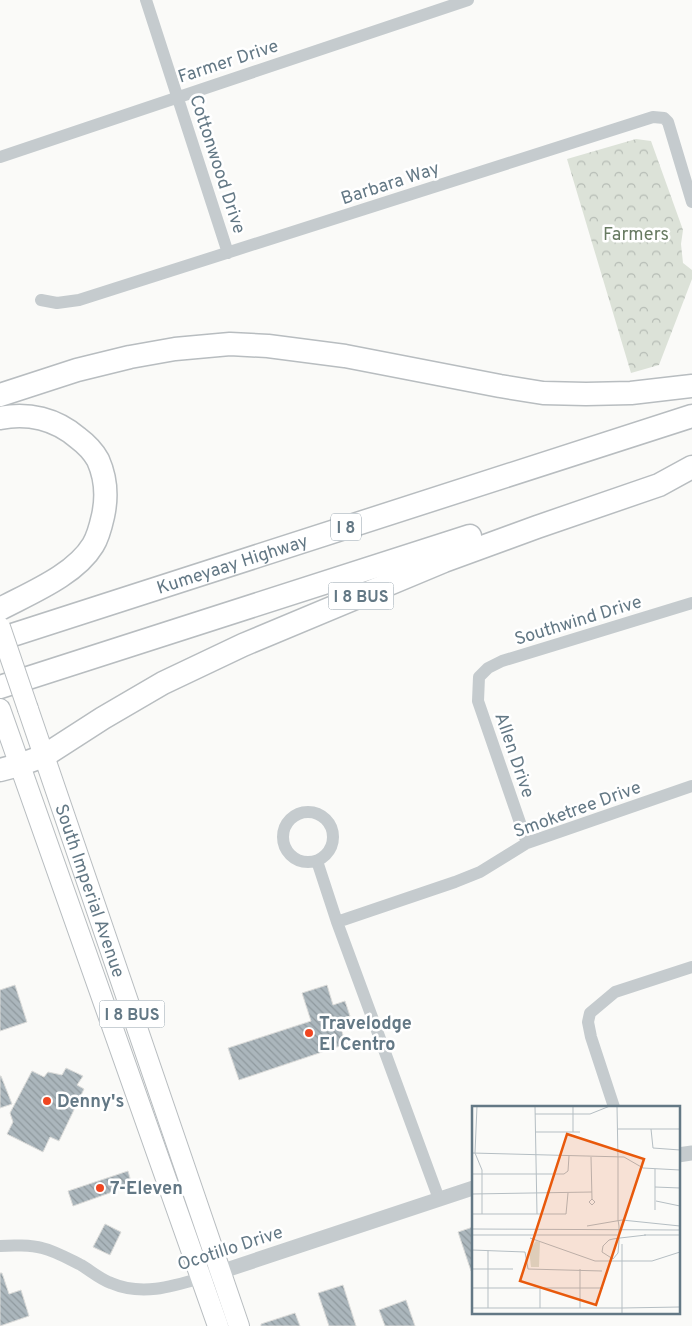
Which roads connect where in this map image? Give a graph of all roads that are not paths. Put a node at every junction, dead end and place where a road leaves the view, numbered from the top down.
1 (146, 0) edge
2 (468, 0) edge
3 (177, 97) junction
4 (0, 157) edge
5 (692, 202) edge
6 (228, 253) junction
7 (41, 300) dead end
8 (692, 386) edge
9 (0, 395) edge
10 (692, 416) edge
11 (0, 418) edge
12 (692, 466) edge
13 (692, 603) edge
14 (0, 608) edge
15 (0, 627) edge
16 (0, 639) edge
17 (479, 677) joint
18 (0, 687) edge
19 (1, 713) edge
20 (44, 756) junction
21 (10, 768) edge
22 (692, 786) edge
23 (527, 842) junction
24 (316, 861) junction
25 (337, 922) junction
26 (692, 967) edge
27 (614, 1106) edge
28 (472, 1188) edge
29 (439, 1199) junction
30 (0, 1246) edge
31 (210, 1275) junction
32 (218, 1326) edge
33 (239, 1326) edge

1 - 3 street, Cottonwood Drive
2 - 3 street, Farmer Drive
3 - 4 street, Farmer Drive
3 - 6 street, Cottonwood Drive
5 - 6 street, Barbara Way
6 - 7 street, Barbara Way
8 - 9 highway
10 - 16 highway, Kumeyaay Highway / I 8
11 - 14 highway
12 - 18 highway
12 - 20 highway, I 8 BUS
13 - 17 street, Southwind Drive
15 - 20 highway, South Imperial Avenue, bridge
17 - 23 street, Allen Drive
19 - 21 highway, South Imperial Avenue / I 8 BUS
20 - 21 highway
20 - 31 highway, South Imperial Avenue / I 8 BUS
21 - 31 highway, South Imperial Avenue / I 8 BUS
22 - 23 street, Smoketree Drive
23 - 25 street, Smoketree Drive
24 - 24 street
24 - 25 street
25 - 29 street
26 - 27 street
28 - 29 street, Ocotillo Drive
29 - 31 street, Ocotillo Drive
30 - 31 street, Ocotillo Drive
31 - 32 highway, South Imperial Avenue / I 8 BUS
31 - 33 highway, South Imperial Avenue / I 8 BUS

